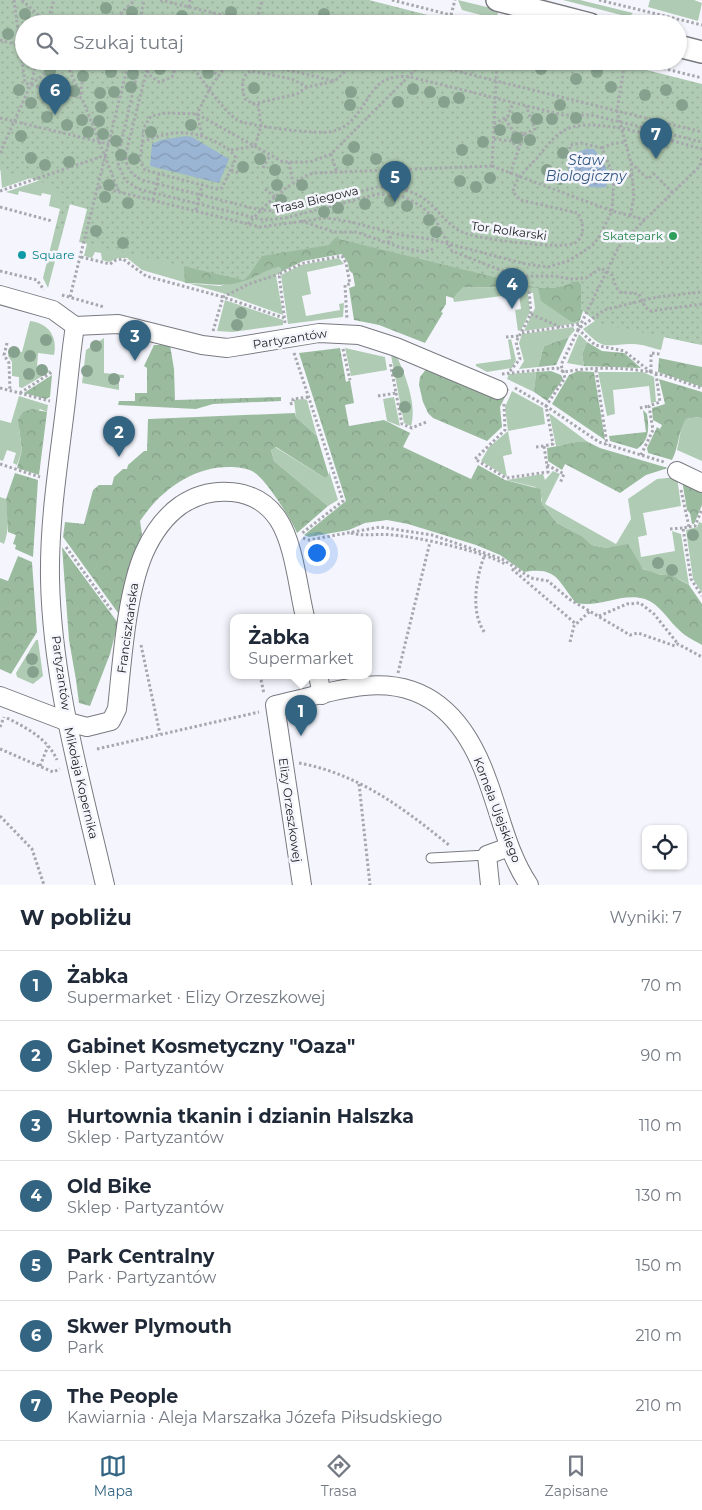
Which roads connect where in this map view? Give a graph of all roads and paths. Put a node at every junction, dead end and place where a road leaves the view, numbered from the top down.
1 (14, 0) edge
2 (22, 0) edge
3 (54, 0) edge
4 (135, 0) edge
5 (144, 0) edge
6 (160, 0) edge
7 (190, 0) edge
8 (262, 0) edge
9 (392, 0) edge
10 (455, 0) edge
11 (496, 0) edge
12 (599, 0) edge
13 (189, 7) junction
14 (17, 15) edge
15 (38, 15) edge
16 (50, 15) edge
17 (118, 15) edge
18 (141, 15) edge
19 (221, 15) edge
20 (259, 15) edge
21 (451, 15) joint
22 (555, 15) edge
23 (658, 15) edge
24 (687, 22) edge
25 (702, 26) edge
26 (0, 40) edge
27 (15, 44) edge
28 (687, 48) edge
29 (702, 52) edge
30 (25, 70) edge
31 (35, 70) edge
32 (50, 70) edge
33 (68, 70) edge
34 (87, 70) edge
35 (127, 70) edge
36 (138, 70) edge
37 (146, 70) edge
38 (149, 70) edge
39 (174, 70) edge
40 (195, 70) edge
41 (211, 70) edge
42 (223, 70) edge
43 (293, 70) edge
44 (347, 70) edge
45 (416, 70) edge
46 (449, 70) edge
47 (497, 70) edge
48 (624, 70) edge
49 (670, 70) edge
50 (219, 76) junction
51 (411, 77) junction
52 (702, 78) edge
53 (335, 81) junction
54 (496, 82) junction
55 (31, 84) junction
56 (307, 87) junction
57 (210, 88) junction
58 (82, 98) junction
59 (495, 99) junction
60 (258, 103) junction
61 (513, 103) junction
62 (526, 106) junction
63 (617, 111) junction
64 (197, 114) junction
65 (0, 118) edge
66 (505, 119) junction
67 (619, 120) junction
68 (14, 122) junction
69 (494, 124) junction
70 (261, 126) junction
71 (622, 129) junction
72 (514, 132) junction
73 (702, 132) edge
74 (524, 134) junction
75 (202, 135) junction
76 (494, 139) junction
77 (511, 140) junction
78 (142, 142) junction
79 (625, 142) junction
80 (702, 142) edge
81 (102, 143) junction
82 (109, 144) junction
83 (255, 146) junction
84 (518, 148) junction
85 (602, 148) junction
86 (570, 149) dead end
87 (702, 149) edge
88 (231, 150) junction
89 (0, 153) edge
90 (331, 154) junction
91 (106, 155) junction
92 (270, 155) junction
93 (702, 157) edge
94 (289, 162) junction
95 (631, 163) junction
96 (492, 166) junction
97 (262, 168) dead end
98 (701, 168) edge
99 (231, 170) junction
100 (239, 173) dead end
101 (337, 173) junction
102 (159, 174) junction
103 (510, 174) junction
104 (632, 176) junction
105 (520, 177) junction
106 (614, 177) junction
107 (293, 182) junction
108 (157, 184) junction
109 (202, 185) junction
110 (99, 187) junction
111 (265, 189) dead end
112 (0, 190) edge
113 (120, 192) junction
114 (154, 193) junction
115 (673, 193) junction
116 (200, 194) junction
117 (275, 197) junction
118 (153, 200) junction
119 (198, 203) junction
120 (0, 208) edge
121 (196, 210) junction
122 (260, 210) junction
123 (612, 211) junction
124 (630, 216) junction
125 (254, 218) junction
126 (646, 220) junction
127 (52, 221) dead end
128 (300, 221) junction
129 (248, 224) junction
130 (392, 233) junction
131 (388, 243) junction
132 (448, 243) junction
133 (433, 249) dead end
134 (81, 257) junction
135 (606, 270) junction
136 (0, 271) edge
137 (279, 274) junction
138 (37, 280) dead end
139 (529, 290) dead end
140 (702, 292) edge
141 (0, 295) edge
142 (70, 296) dead end
143 (223, 297) junction
144 (642, 300) junction
145 (702, 304) edge
146 (348, 312) dead end
147 (531, 314) junction
148 (284, 318) junction
149 (581, 324) junction
150 (75, 326) junction
151 (285, 326) dead end
152 (561, 327) junction
153 (578, 329) junction
154 (213, 334) dead end
155 (520, 334) junction
156 (506, 337) dead end
157 (7, 343) dead end
158 (342, 343) dead end
159 (660, 354) dead end
160 (389, 361) dead end
161 (55, 370) dead end
162 (596, 370) junction
163 (510, 371) junction
164 (564, 372) junction
165 (651, 372) junction
166 (656, 374) junction
167 (350, 380) dead end
168 (303, 381) dead end
169 (0, 388) edge
170 (506, 388) junction
171 (702, 388) edge
172 (10, 391) junction
173 (396, 393) junction
174 (19, 394) junction
175 (378, 396) dead end
176 (309, 397) junction
177 (50, 401) dead end
178 (290, 404) dead end
179 (546, 406) junction
180 (649, 406) junction
181 (640, 408) dead end
182 (426, 422) dead end
183 (607, 445) junction
184 (544, 446) junction
185 (536, 447) dead end
186 (641, 455) junction
187 (0, 464) edge
188 (547, 465) junction
189 (672, 467) joint
190 (41, 478) dead end
191 (560, 483) dead end
192 (702, 483) edge
193 (702, 509) edge
194 (686, 513) dead end
195 (689, 527) junction
196 (683, 528) junction
197 (670, 529) dead end
198 (351, 532) junction
199 (430, 542) junction
200 (63, 543) dead end
201 (484, 557) junction
202 (508, 565) junction
203 (702, 596) edge
204 (590, 611) junction
205 (304, 614) edge
206 (598, 616) junction
207 (128, 624) junction
208 (576, 624) junction
209 (485, 633) dead end
210 (570, 642) dead end
211 (678, 644) junction
212 (702, 657) edge
213 (397, 677) dead end
214 (319, 679) edge
215 (322, 695) junction
216 (0, 696) edge
217 (269, 708) junction
218 (68, 722) junction
219 (0, 727) edge
220 (160, 734) junction
221 (48, 746) junction
222 (0, 749) edge
223 (97, 749) dead end
224 (56, 757) dead end
225 (283, 761) junction
226 (40, 766) junction
227 (60, 769) dead end
228 (359, 783) junction
229 (0, 816) edge
230 (510, 847) junction
231 (487, 855) junction
232 (456, 857) junction
233 (431, 858) dead end
234 (44, 885) edge
235 (105, 885) edge
236 (302, 885) edge
237 (370, 885) edge
238 (490, 885) edge
239 (529, 885) edge

1 - 14 path
2 - 15 path
3 - 16 path
4 - 17 path
5 - 18 path
6 - 13 path
7 - 13 path
8 - 20 path
9 - 21 path
10 - 21 path
11 - 22 street
12 - 23 path
13 - 19 path
24 - 25 path
26 - 27 path
28 - 29 street
30 - 55 path
31 - 55 path
32 - 55 path
33 - 58 path
34 - 58 path
35 - 82 path
36 - 114 path, Trasa Biegowa
37 - 108 path, Tor Rolkarski
38 - 39 path, Tor Rolkarski
40 - 57 path
41 - 50 path
42 - 50 path
43 - 53 path
44 - 53 path
45 - 51 path
46 - 54 path
47 - 54 path
48 - 63 path
49 - 52 path
50 - 57 path
51 - 59 path
51 - 70 path
51 - 90 path
53 - 56 path
54 - 59 path
54 - 63 path
55 - 58 path
55 - 68 path
56 - 60 path
56 - 60 path
57 - 64 path
57 - 70 path
58 - 81 path
59 - 61 path
59 - 69 path
60 - 70 path
61 - 62 path
61 - 66 path
62 - 67 path
62 - 74 path
63 - 67 path
63 - 73 path
64 - 75 path
64 - 78 path
64 - 83 path
65 - 68 path
66 - 69 path
66 - 72 path
67 - 71 path
67 - 80 path
68 - 81 path
68 - 89 path
69 - 76 path
70 - 83 path
71 - 79 path
71 - 87 path
71 - 105 path
72 - 74 path
72 - 77 path
74 - 84 path
75 - 78 path
75 - 88 path
76 - 77 path
76 - 96 path
77 - 84 path
78 - 102 path
79 - 85 path
79 - 95 path
81 - 82 path
81 - 91 path
82 - 91 path
83 - 88 path
83 - 92 path
84 - 103 path
85 - 86 path
85 - 106 path
88 - 99 path
90 - 94 path
90 - 101 path
91 - 110 path
91 - 112 path
91 - 113 path
92 - 94 path
92 - 97 path
93 - 98 path
94 - 107 path
95 - 104 path
95 - 115 path
96 - 101 path
96 - 103 path
98 - 115 path
99 - 100 path
99 - 109 path
101 - 107 path
102 - 108 path
102 - 109 path
103 - 105 path
104 - 106 path
104 - 124 path
105 - 122 path, Tor Rolkarski
105 - 123 path
106 - 123 path
107 - 117 path
108 - 114 path
108 - 116 path, Tor Rolkarski
109 - 116 path
110 - 113 path
110 - 134 path
111 - 117 path
113 - 118 path
114 - 118 path
114 - 119 path, Trasa Biegowa
115 - 126 path
116 - 119 path
116 - 122 path, Tor Rolkarski
117 - 122 path
118 - 121 path
119 - 121 path
119 - 125 path, Trasa Biegowa
120 - 127 path
121 - 129 path
122 - 125 path
123 - 124 path
123 - 132 path
124 - 126 path
125 - 129 path
125 - 132 path, Trasa Biegowa
126 - 135 path
128 - 129 path
128 - 130 path
128 - 131 path
130 - 131 path
130 - 132 path
131 - 133 path
132 - 135 path, Trasa Biegowa
134 - 142 path
134 - 143 path
135 - 144 path
135 - 149 path
136 - 138 path
137 - 143 path
137 - 146 path
137 - 148 path
139 - 147 path
140 - 144 path
141 - 150 street
143 - 148 path
143 - 154 path
144 - 145 path
144 - 153 path
147 - 152 path
147 - 155 path
148 - 151 path
149 - 152 path
149 - 153 path
150 - 170 street, Partyzantów
150 - 218 street, Partyzantów
152 - 155 path
153 - 164 path
153 - 165 path
155 - 156 path
155 - 163 path
157 - 172 path
158 - 167 path
159 - 165 path
160 - 173 path
161 - 174 path
162 - 164 path
162 - 165 path
162 - 183 path
163 - 164 path
163 - 170 path
164 - 179 path
165 - 166 path
166 - 171 path
166 - 180 path
168 - 176 path
169 - 172 path
170 - 179 path
170 - 188 path
172 - 174 path
173 - 175 path
173 - 182 path
174 - 177 path
176 - 178 path
176 - 198 path
179 - 183 path
179 - 184 path
180 - 181 path
180 - 186 path
183 - 186 path
184 - 185 path
184 - 188 path
186 - 189 path
187 - 190 path
188 - 191 path
189 - 192 street
193 - 195 path
194 - 195 path
195 - 196 path
196 - 197 path
196 - 203 path
198 - 199 path
198 - 202 path
199 - 201 path
199 - 213 path
200 - 207 path
201 - 202 path
201 - 209 path
202 - 204 path
202 - 208 path
204 - 206 path
204 - 208 path
205 - 207 street, Franciszkańska
206 - 211 path
206 - 211 path
207 - 218 street, Franciszkańska
207 - 220 path
208 - 210 path
211 - 212 path
214 - 215 street
215 - 217 street, Kornela Ujejskiego
215 - 230 street, Kornela Ujejskiego
216 - 218 street, Mikołaja Kopernika
217 - 220 path
217 - 225 street, Elizy Orzeszkowej
218 - 235 street, Mikołaja Kopernika
219 - 221 path
220 - 223 path
221 - 224 path
221 - 226 path
222 - 226 path
225 - 228 path
225 - 236 street, Elizy Orzeszkowej
226 - 227 path
228 - 232 path
228 - 237 path
229 - 234 path
230 - 231 street
230 - 239 street, Kornela Ujejskiego
231 - 232 lane
231 - 238 street
232 - 233 lane

